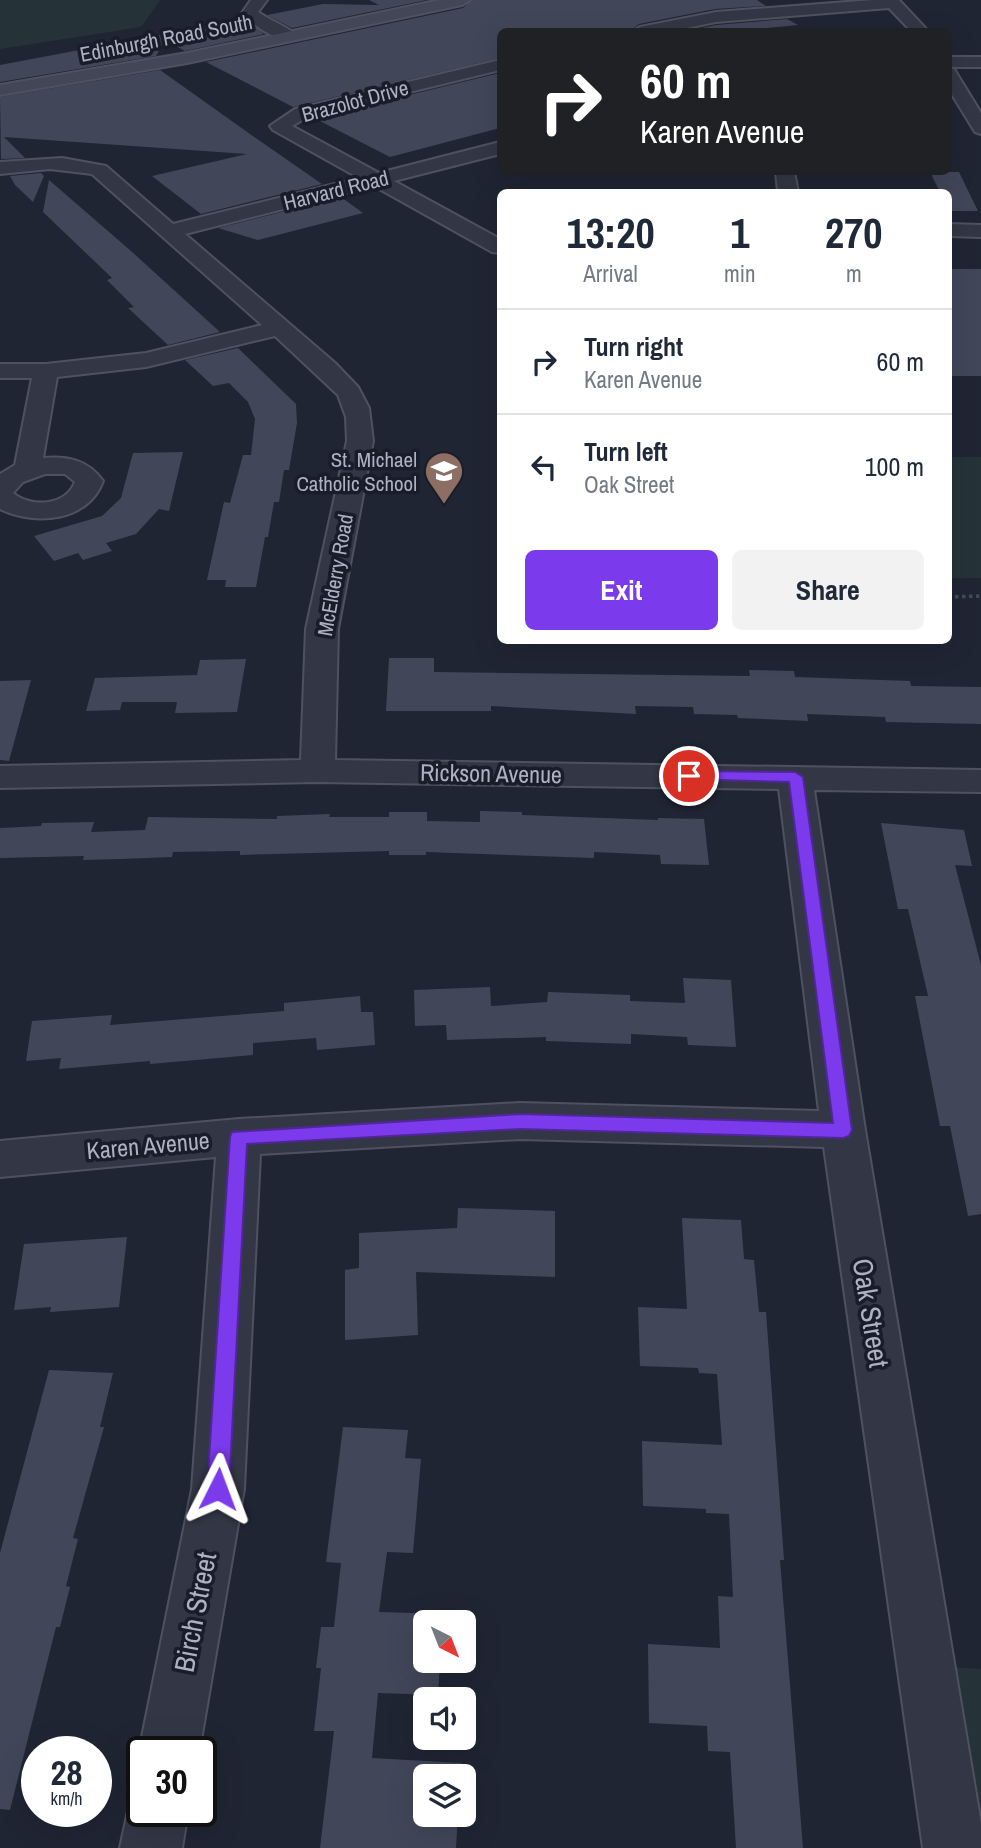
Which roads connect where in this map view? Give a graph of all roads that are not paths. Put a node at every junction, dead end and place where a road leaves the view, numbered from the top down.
1 (259, 0) edge
2 (463, 0) edge
3 (892, 1) edge
4 (660, 28) edge
5 (917, 28) edge
6 (290, 36) junction
7 (952, 62) edge
8 (981, 62) edge
9 (497, 66) edge
10 (952, 79) edge
11 (0, 90) edge
12 (981, 128) edge
13 (497, 149) edge
14 (0, 168) edge
15 (377, 180) junction
16 (952, 230) edge
17 (171, 231) junction
18 (981, 231) edge
19 (497, 245) edge
20 (281, 327) junction
21 (0, 371) edge
22 (46, 371) junction
23 (28, 469) junction
24 (0, 494) edge
25 (317, 771) junction
26 (0, 777) edge
27 (795, 777) junction
28 (981, 781) edge
29 (843, 1130) junction
30 (239, 1137) junction
31 (0, 1160) edge
32 (172, 1736) edge
33 (155, 1827) edge
34 (151, 1848) edge
35 (954, 1848) edge

1 - 6 street
2 - 6 main road, Edinburgh Road South
3 - 4 street
3 - 5 street
6 - 11 main road, Edinburgh Road South
7 - 8 street
9 - 15 street, Brazolot Drive
10 - 12 street
13 - 15 street, Harvard Road
14 - 17 street, McElderry Road
15 - 17 street, Harvard Road
15 - 19 street
16 - 18 street
17 - 20 street, McElderry Road
20 - 22 street
20 - 25 street, McElderry Road
21 - 22 street
22 - 23 street
23 - 24 street
23 - 24 street
25 - 26 street, Rickson Avenue
25 - 27 street, Rickson Avenue
27 - 28 street, Rickson Avenue
27 - 29 street, Oak Street
29 - 30 street, Karen Avenue
29 - 35 street, Oak Street
30 - 31 street, Karen Avenue
30 - 32 street, Birch Street
33 - 34 street

